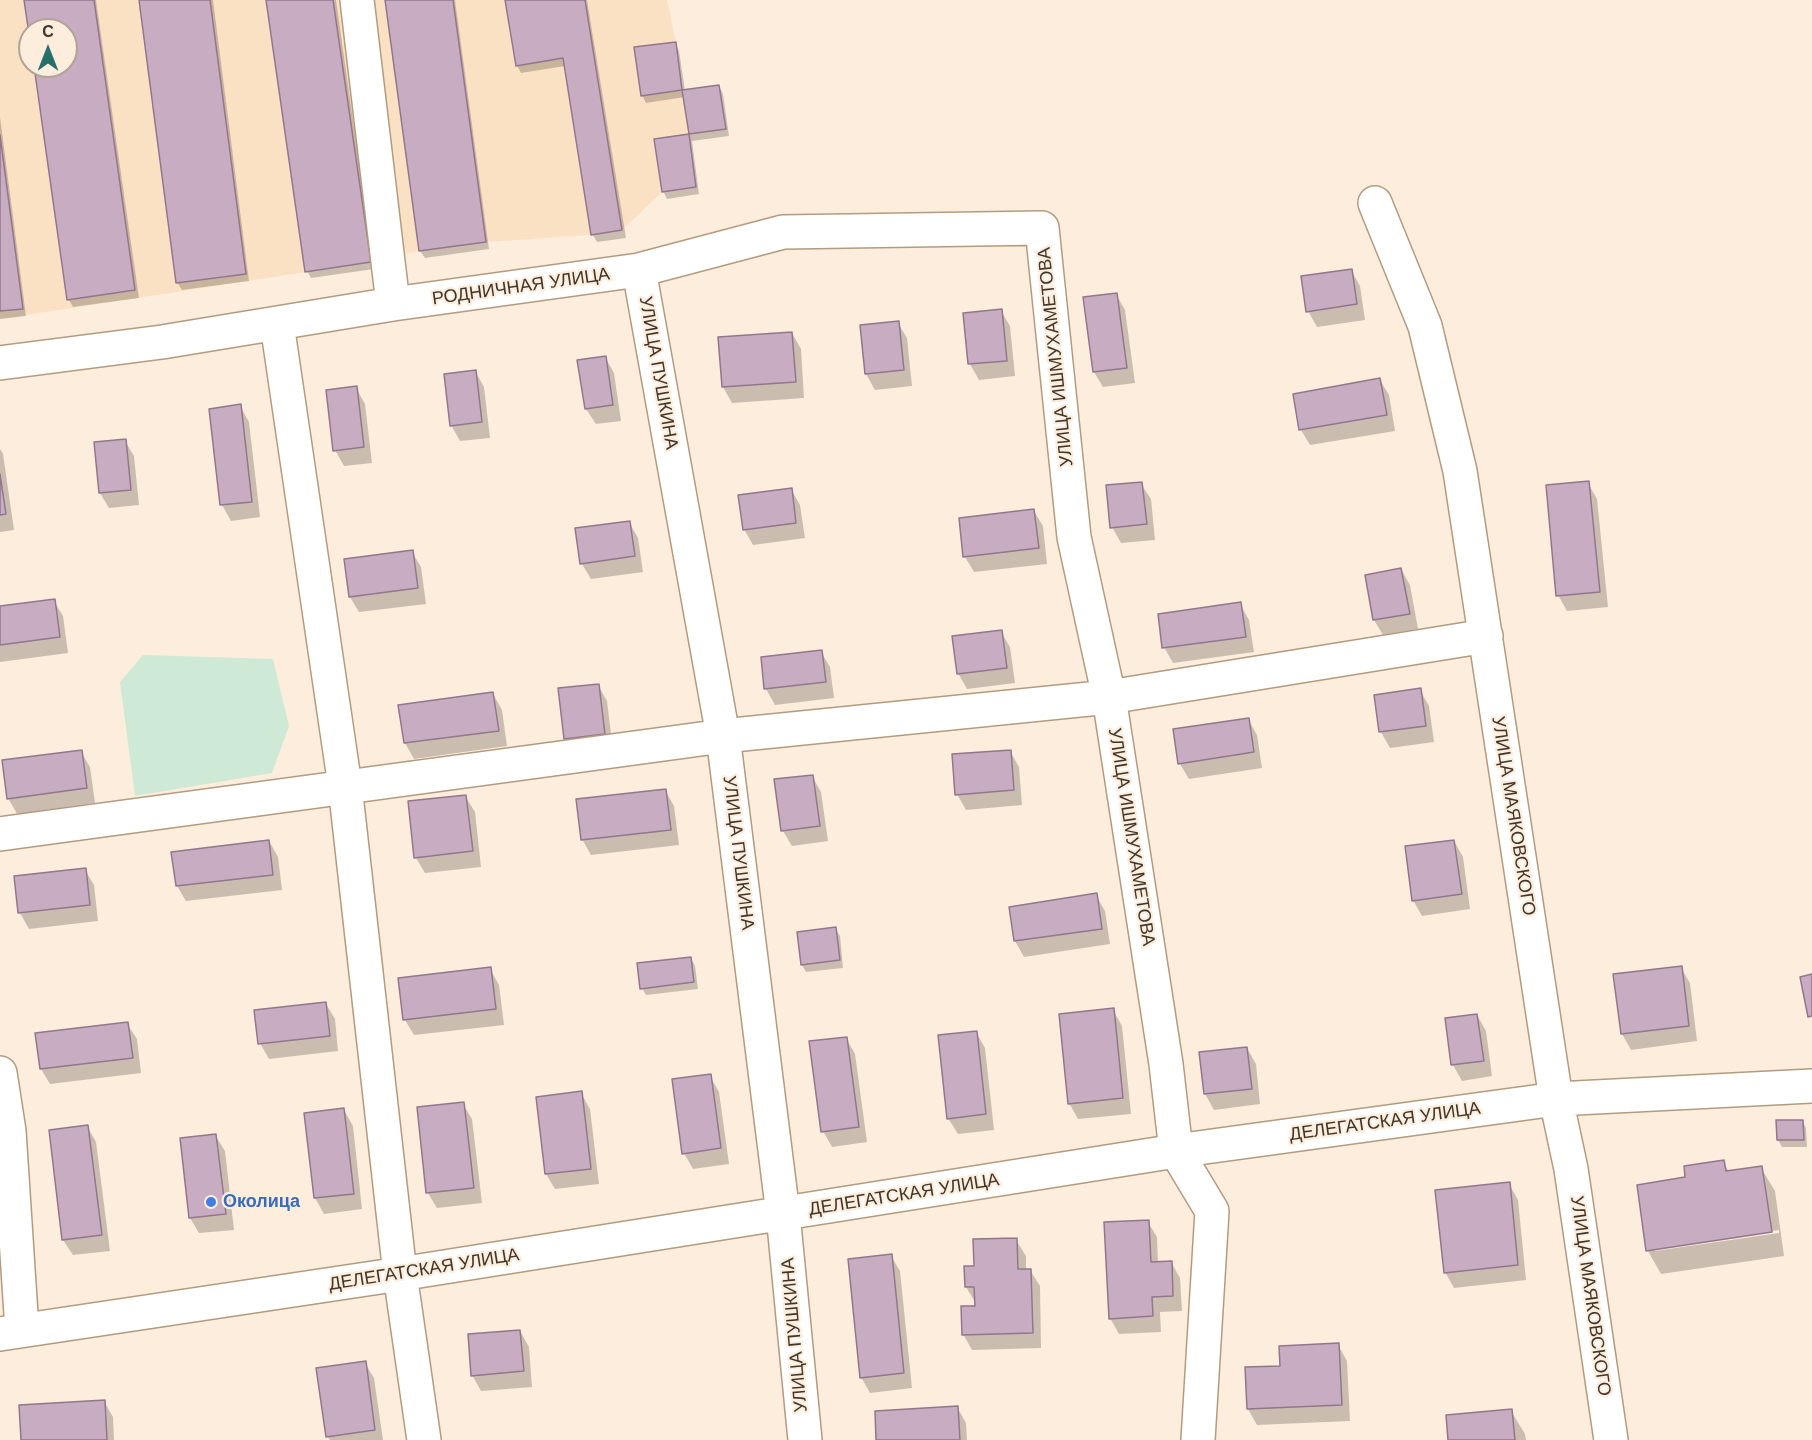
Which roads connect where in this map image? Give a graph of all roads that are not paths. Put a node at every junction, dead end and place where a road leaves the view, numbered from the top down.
1 (357, 0) edge
2 (1375, 203) dead end
3 (1042, 228) joint
4 (639, 270) junction
5 (393, 304) junction
6 (277, 324) junction
7 (0, 363) edge
8 (1486, 636) junction
9 (1109, 697) junction
10 (723, 736) junction
11 (345, 786) junction
12 (0, 834) edge
13 (0, 1073) edge
14 (1812, 1086) edge
15 (1556, 1099) junction
16 (1176, 1151) junction
17 (783, 1214) junction
18 (400, 1274) junction
19 (11, 1332) edge
20 (424, 1440) edge
21 (805, 1440) edge
22 (1198, 1440) edge
23 (1611, 1440) edge

1 - 5 street
2 - 8 street, УЛИЦА МАЯКОВСКОГО
3 - 4 street, РОДНИЧНАЯ УЛИЦА
3 - 9 street, УЛИЦА ИШМУХАМЕТОВА
4 - 5 street, РОДНИЧНАЯ УЛИЦА
4 - 10 street, УЛИЦА ПУШКИНА
5 - 6 street, РОДНИЧНАЯ УЛИЦА
6 - 7 street, РОДНИЧНАЯ УЛИЦА
6 - 11 street
8 - 9 street
8 - 15 street, УЛИЦА МАЯКОВСКОГО
9 - 10 street
9 - 16 street, УЛИЦА ИШМУХАМЕТОВА
10 - 11 street
10 - 17 street, УЛИЦА ПУШКИНА
11 - 12 street
11 - 18 street
13 - 19 street
14 - 15 street, ДЕЛЕГАТСКАЯ УЛИЦА
15 - 16 street, ДЕЛЕГАТСКАЯ УЛИЦА
15 - 23 street, УЛИЦА МАЯКОВСКОГО
16 - 17 street, ДЕЛЕГАТСКАЯ УЛИЦА
16 - 22 street, УЛИЦА ИШМУХАМЕТОВА
17 - 18 street, ДЕЛЕГАТСКАЯ УЛИЦА
17 - 21 street, УЛИЦА ПУШКИНА
18 - 19 street, ДЕЛЕГАТСКАЯ УЛИЦА
18 - 20 street

